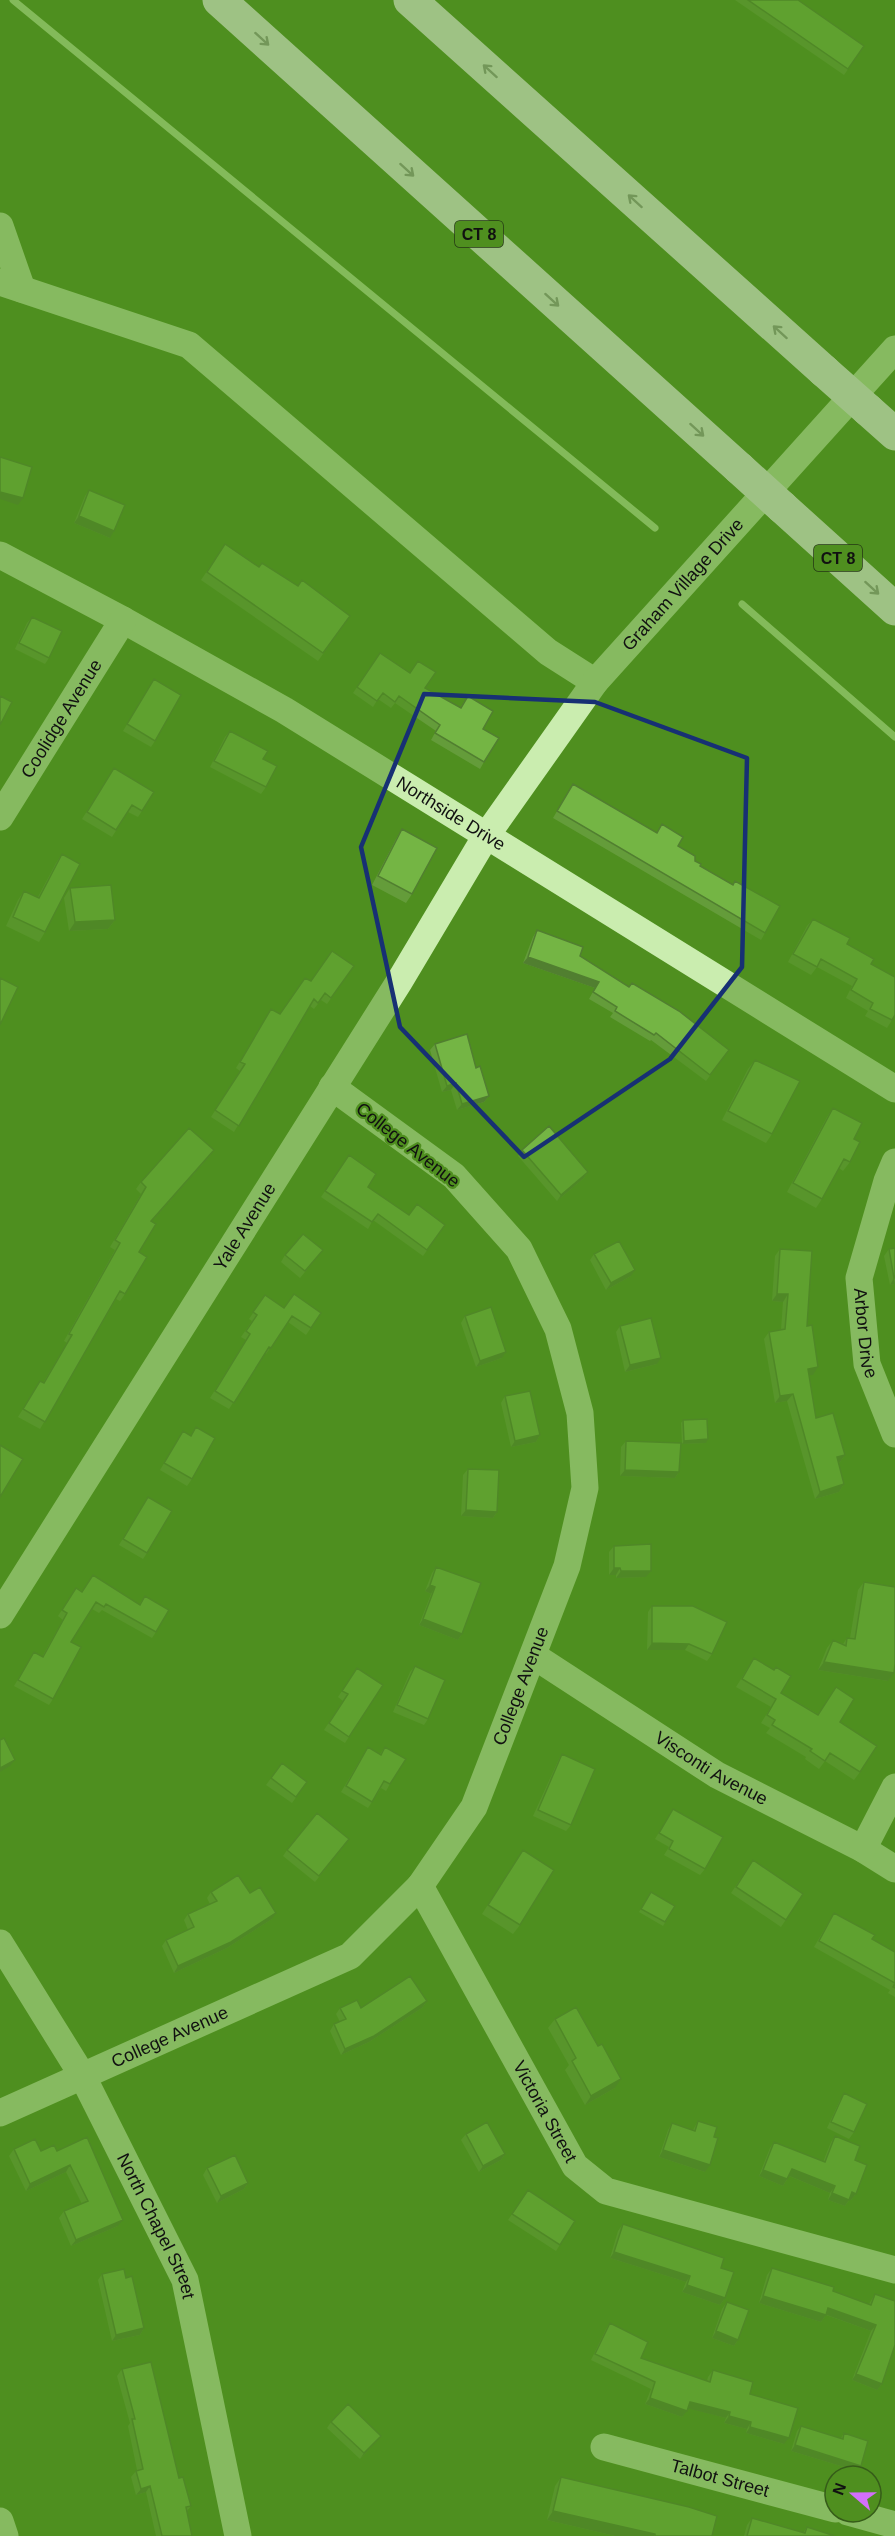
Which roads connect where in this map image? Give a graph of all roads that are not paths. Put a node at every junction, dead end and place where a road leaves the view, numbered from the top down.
1 (219, 0) edge
2 (410, 0) edge
3 (0, 226) edge
4 (11, 286) edge
5 (895, 349) edge
6 (895, 434) edge
7 (0, 555) edge
8 (895, 609) edge
9 (123, 620) junction
10 (595, 682) junction
11 (0, 817) edge
12 (486, 836) junction
13 (332, 1087) junction
14 (895, 1089) edge
15 (895, 1162) edge
16 (895, 1434) edge
17 (0, 1615) edge
18 (534, 1656) junction
19 (895, 1787) edge
20 (863, 1848) junction
21 (895, 1869) edge
22 (420, 1886) junction
23 (0, 1943) edge
24 (82, 2075) junction
25 (0, 2113) edge
26 (895, 2270) edge
27 (604, 2446) dead end
28 (823, 2506) edge
29 (238, 2536) edge

1 -> 8 highway, CT 8, bridge
6 -> 2 highway, bridge
3 - 4 street
4 - 10 street
5 - 10 street, Graham Village Drive
7 - 9 street, Northside Drive
9 - 11 street, Coolidge Avenue
9 - 12 street, Northside Drive
10 - 12 street, Graham Village Drive
12 - 13 street, Yale Avenue
12 - 14 street, Northside Drive
13 - 17 street, Yale Avenue
13 - 18 street, College Avenue
15 - 16 street, Arbor Drive
18 - 20 street, Visconti Avenue
18 - 22 street, College Avenue
19 - 20 street
20 - 21 street, Visconti Avenue
22 - 24 street, College Avenue
22 - 26 street, Victoria Street
23 - 24 street, North Chapel Street
24 - 25 street, College Avenue
24 - 29 street, North Chapel Street
27 - 28 street, Talbot Street

